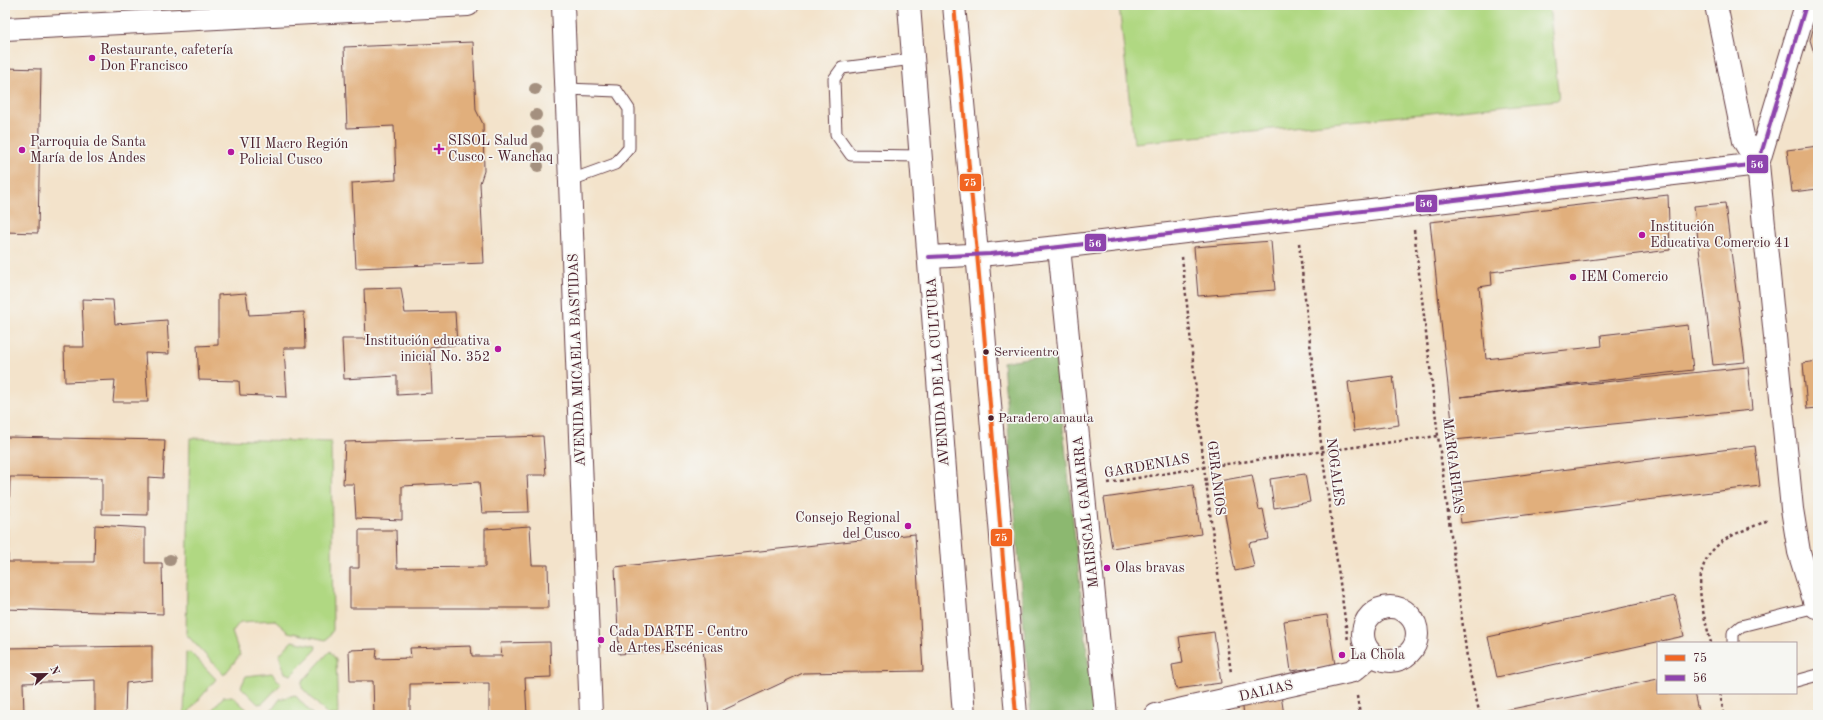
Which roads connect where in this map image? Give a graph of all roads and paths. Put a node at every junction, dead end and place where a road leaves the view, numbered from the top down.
1 (468, 5) edge
2 (563, 5) edge
3 (909, 5) edge
4 (954, 5) edge
5 (1716, 5) edge
6 (1806, 5) edge
7 (5, 29) edge
8 (913, 59) junction
9 (567, 88) junction
10 (921, 156) junction
11 (1758, 164) junction
12 (571, 180) junction
13 (1414, 226) dead end
14 (1298, 239) dead end
15 (1059, 247) junction
16 (1181, 251) dead end
17 (978, 255) junction
18 (929, 257) junction
19 (1438, 436) junction
20 (1322, 452) junction
21 (1204, 467) junction
22 (1105, 484) dead end
23 (1792, 509) junction
24 (1817, 610) edge
25 (1711, 642) edge
26 (1733, 642) edge
27 (1372, 655) dead end
28 (1353, 671) junction
29 (1818, 675) edge
30 (1797, 681) edge
31 (1720, 694) edge
32 (1235, 698) junction
33 (1818, 709) edge
34 (592, 715) edge
35 (964, 715) edge
36 (1016, 715) edge
37 (1106, 715) edge
38 (1156, 715) edge
39 (1360, 715) edge
40 (1480, 715) edge
41 (1724, 715) edge
42 (1812, 715) edge

1 - 7 street
2 - 9 street, AVENIDA MICAELA BASTIDAS
3 - 8 street, AVENIDA DE LA CULTURA
4 - 17 street
5 - 11 street
6 - 11 street
8 - 10 street, AVENIDA DE LA CULTURA
8 - 10 lane
9 - 12 street, AVENIDA MICAELA BASTIDAS
9 - 12 lane
10 - 18 street, AVENIDA DE LA CULTURA
11 - 15 street
11 - 23 street
12 - 34 street, AVENIDA MICAELA BASTIDAS
13 - 19 path, MARGARITAS
14 - 20 path, NOGALES
15 - 17 street
15 - 37 street, MARISCAL GAMARRA
16 - 21 path, GERANIOS
17 - 18 street
17 - 36 street
18 - 35 street, AVENIDA DE LA CULTURA
19 - 20 path, GARDENIAS
19 - 40 path, MARGARITAS
20 - 21 path, GARDENIAS
20 - 28 path, NOGALES
21 - 22 path, GARDENIAS
21 - 32 path, GERANIOS
23 - 24 street
23 - 25 path
24 - 26 lane
27 - 28 street, DALIAS
28 - 32 street, DALIAS
28 - 39 path, NOGALES
29 - 30 lane
31 - 41 path
32 - 38 street, DALIAS
33 - 42 path

